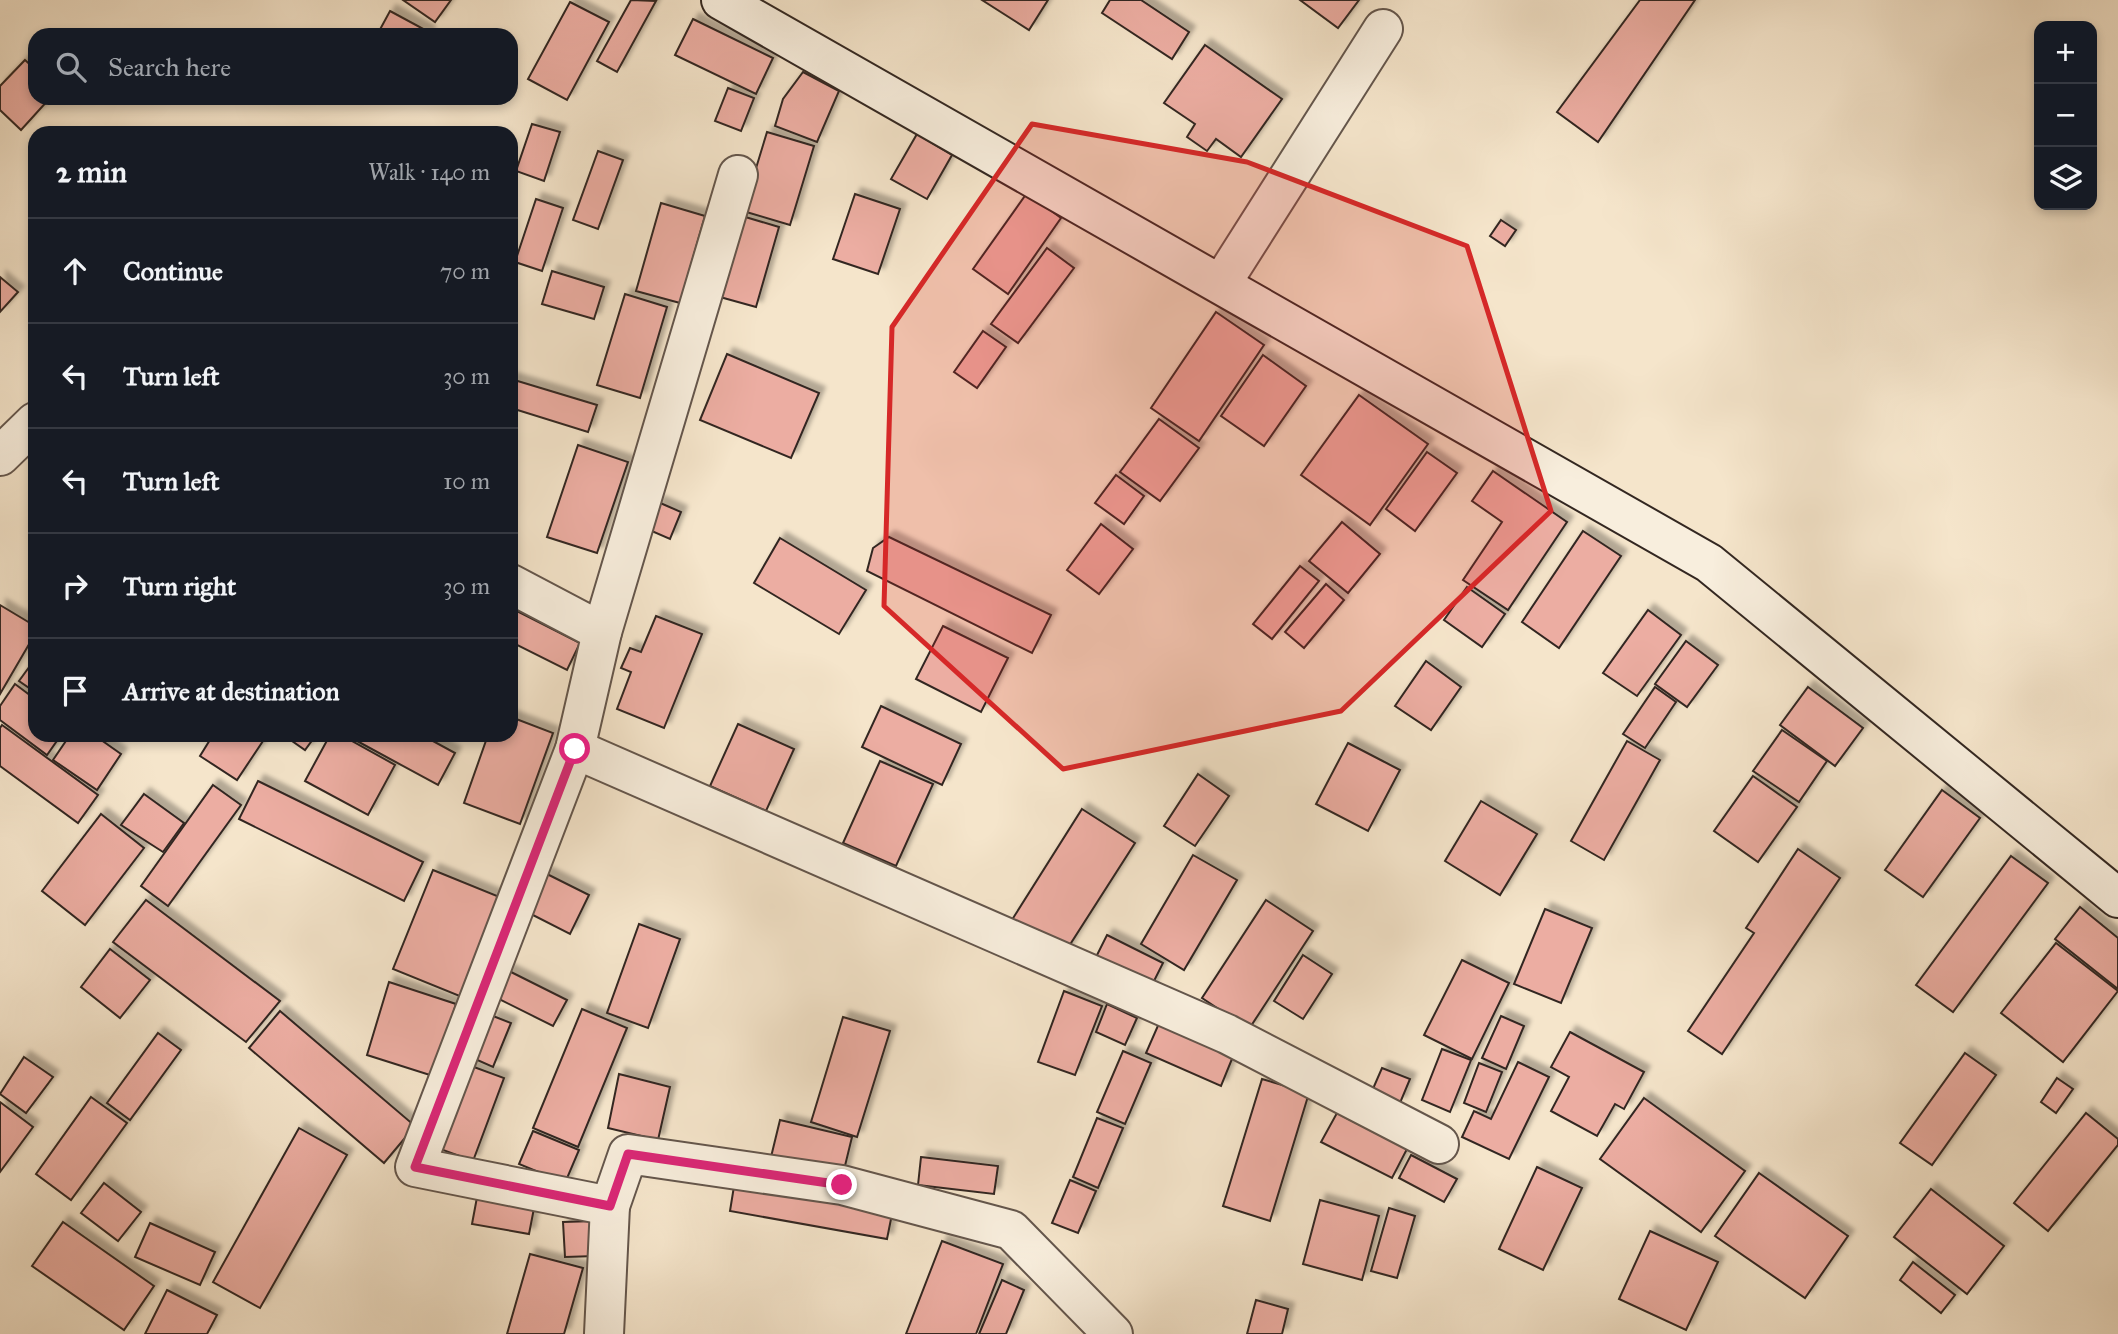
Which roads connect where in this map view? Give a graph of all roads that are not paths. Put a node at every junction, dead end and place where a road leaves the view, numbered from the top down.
1 (721, 0) edge
2 (1383, 29) dead end
3 (738, 175) dead end
4 (1221, 284) junction
5 (28, 429) edge
6 (0, 456) edge
7 (518, 588) edge
8 (602, 632) junction
9 (575, 749) junction
10 (2118, 898) edge
11 (1438, 1144) dead end
12 (610, 1206) junction
13 (604, 1334) edge
14 (1114, 1334) edge

1 - 4 street
2 - 4 street
3 - 8 street
4 - 10 street
5 - 6 street
7 - 8 street
8 - 9 street
9 - 11 street
9 - 12 street
12 - 13 street
12 - 14 street

